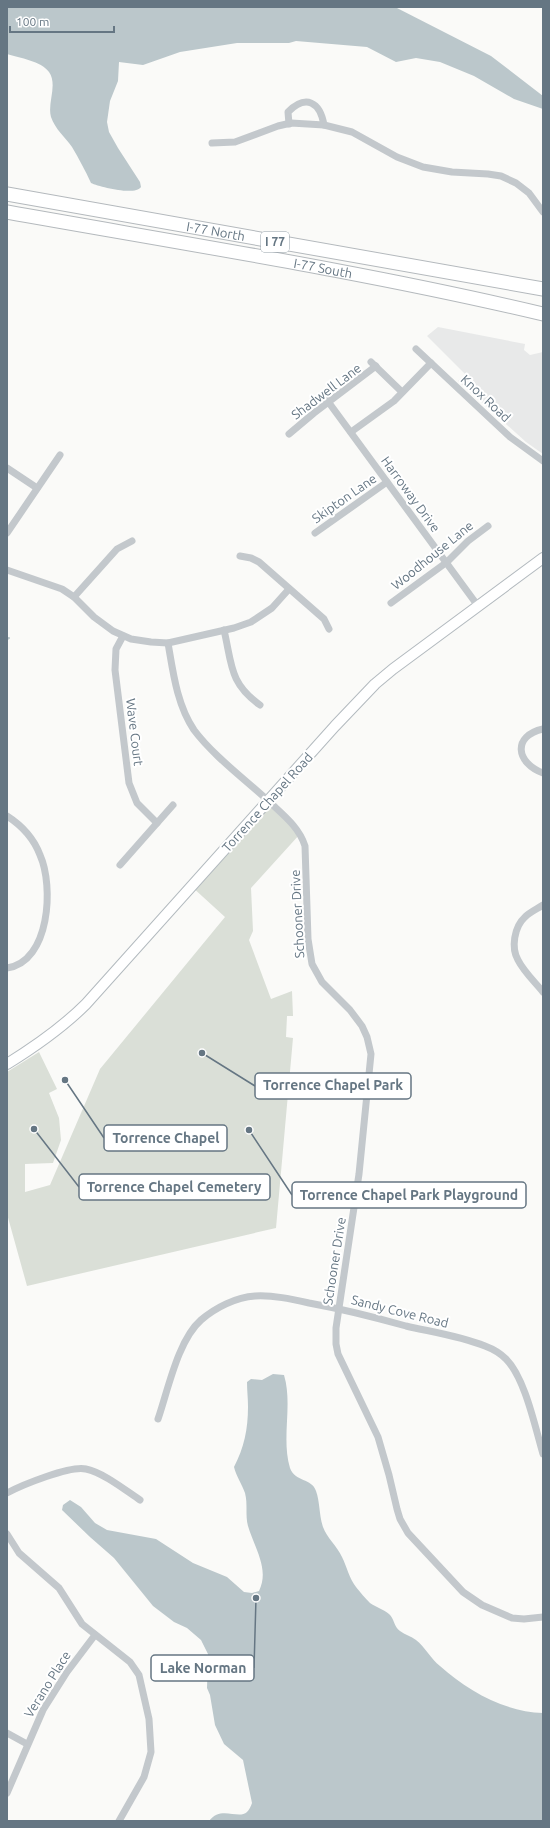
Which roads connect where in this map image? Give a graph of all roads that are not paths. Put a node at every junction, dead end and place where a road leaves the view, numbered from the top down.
1 (289, 124) junction
2 (324, 125) junction
3 (212, 143) dead end
4 (7, 194) edge
5 (7, 212) edge
6 (543, 212) edge
7 (543, 288) edge
8 (482, 300) junction
9 (543, 308) edge
10 (543, 314) edge
11 (416, 349) dead end
12 (431, 363) junction
13 (402, 392) junction
14 (326, 399) junction
15 (351, 432) junction
16 (290, 434) dead end
17 (60, 455) dead end
18 (543, 461) edge
19 (7, 468) edge
20 (387, 482) junction
21 (37, 488) junction
22 (488, 526) dead end
23 (7, 533) edge
24 (315, 533) dead end
25 (132, 541) dead end
26 (240, 556) dead end
27 (543, 558) edge
28 (447, 562) junction
29 (7, 570) edge
30 (289, 589) junction
31 (74, 597) junction
32 (391, 603) dead end
33 (478, 606) junction
34 (328, 629) dead end
35 (224, 630) junction
36 (123, 636) junction
37 (168, 643) junction
38 (260, 705) dead end
39 (543, 729) edge
40 (543, 773) edge
41 (268, 800) junction
42 (173, 805) dead end
43 (7, 816) edge
44 (157, 823) junction
45 (120, 865) dead end
46 (543, 905) edge
47 (7, 968) edge
48 (543, 992) edge
49 (7, 1064) edge
50 (338, 1309) junction
51 (158, 1419) dead end
52 (543, 1454) edge
53 (7, 1493) edge
54 (140, 1500) dead end
55 (7, 1534) edge
56 (10, 1548) edge
57 (543, 1617) edge
58 (95, 1635) junction
59 (7, 1733) edge
60 (27, 1744) junction
61 (7, 1793) edge
62 (119, 1821) edge

1 - 2 street
1 - 2 street
1 - 3 street
2 - 6 street
4 - 7 highway, I-77 North / I 77
5 - 8 highway, I-77 South / I 77
8 - 9 highway, I 77
8 - 10 highway, I-77 South / I 77
11 - 12 street, Knox Road
12 - 13 street
12 - 18 street, Knox Road
13 - 14 street, Shadwell Lane
13 - 15 street
14 - 15 street, Harroway Drive
14 - 16 street, Shadwell Lane
15 - 20 street, Harroway Drive
17 - 21 street
19 - 21 street
20 - 24 street, Skipton Lane
20 - 28 street, Harroway Drive
21 - 23 street
22 - 28 street, Woodhouse Lane
25 - 31 street
26 - 30 street
27 - 33 street, Torrence Chapel Road
28 - 32 street, Woodhouse Lane
28 - 33 street, Harroway Drive
29 - 31 street
30 - 34 street
30 - 35 street
31 - 36 street
33 - 41 street, Torrence Chapel Road
35 - 37 street
35 - 38 street
36 - 37 street
36 - 44 street, Wave Court
37 - 41 street, Schooner Drive
39 - 40 street
41 - 49 street, Torrence Chapel Road
41 - 50 street, Schooner Drive
42 - 44 street
43 - 47 street
44 - 45 street
46 - 48 street
50 - 51 street, Sandy Cove Road
50 - 52 street, Sandy Cove Road
50 - 57 street, Schooner Drive
53 - 54 street
55 - 56 street
56 - 58 street
58 - 60 street, Verano Place
58 - 62 street
59 - 60 street
60 - 61 street, Verano Place

